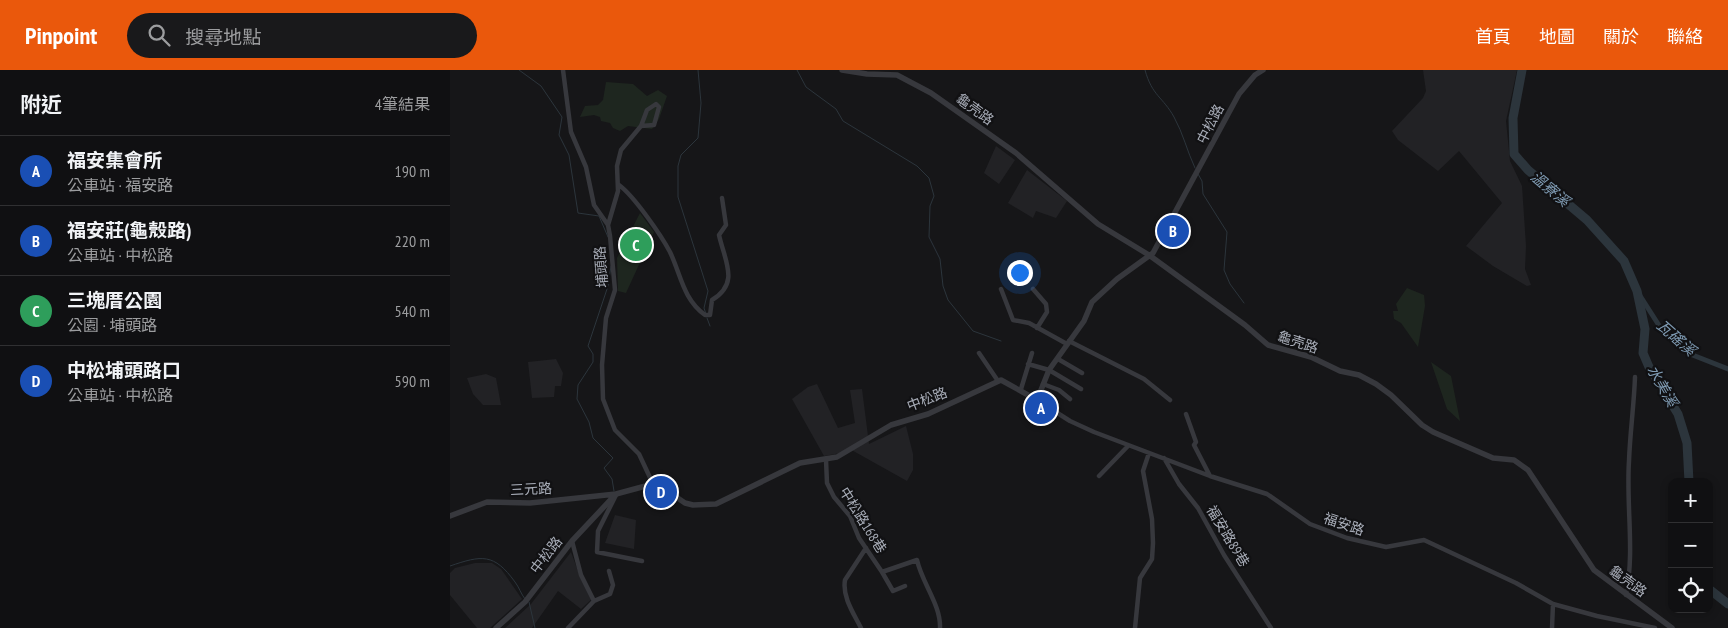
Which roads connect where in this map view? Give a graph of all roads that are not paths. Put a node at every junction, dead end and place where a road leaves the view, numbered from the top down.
1 (563, 70) edge
2 (842, 70) edge
3 (1263, 70) edge
4 (641, 126) junction
5 (619, 185) junction
6 (722, 198) dead end
7 (608, 225) junction
8 (1149, 255) junction
9 (1001, 289) dead end
10 (1033, 289) dead end
11 (1037, 328) junction
12 (1068, 343) junction
13 (979, 353) dead end
14 (1032, 353) dead end
15 (1058, 359) junction
16 (1028, 364) junction
17 (1049, 370) junction
18 (1082, 373) dead end
19 (1635, 377) dead end
20 (998, 381) junction
21 (1043, 384) junction
22 (1021, 389) junction
23 (1081, 389) dead end
24 (1070, 399) dead end
25 (1037, 400) junction
26 (1170, 400) dead end
27 (1186, 414) dead end
28 (1128, 446) junction
29 (1149, 453) junction
30 (1163, 457) junction
31 (826, 460) junction
32 (1099, 476) dead end
33 (1210, 476) junction
34 (653, 484) junction
35 (616, 494) junction
36 (450, 516) edge
37 (572, 542) junction
38 (866, 548) junction
39 (642, 561) dead end
40 (610, 571) dead end
41 (882, 572) junction
42 (905, 586) dead end
43 (1626, 595) junction
44 (594, 601) junction
45 (1553, 604) junction
46 (496, 628) edge
47 (568, 628) edge
48 (862, 628) edge
49 (940, 628) edge
50 (1135, 628) edge
51 (1271, 628) edge
52 (1552, 628) edge
53 (1655, 628) edge
54 (1672, 628) edge

1 - 7 street, 埔頭路
2 - 8 street, 龜壳路
3 - 8 street, 中松路
4 - 4 street
4 - 5 street
5 - 6 street
5 - 7 street
7 - 34 street, 埔頭路
8 - 12 street, 中松路
8 - 43 street, 龜壳路
9 - 11 street
10 - 11 street
11 - 12 street
12 - 15 street, 中松路
12 - 26 street
13 - 20 street
14 - 16 street
15 - 17 street, 中松路
15 - 18 street
16 - 17 street
16 - 22 street
17 - 21 street, 中松路
17 - 23 street
19 - 43 street
20 - 22 street
20 - 31 street, 中松路
21 - 24 street
21 - 25 street, 中松路
22 - 25 street
25 - 28 street, 福安路
27 - 33 street
28 - 29 street, 福安路
28 - 32 street
29 - 30 street, 福安路
29 - 50 street
30 - 33 street, 福安路
30 - 51 street, 福安路89巷
31 - 34 street, 中松路
31 - 38 street, 中松路168巷
33 - 45 street, 福安路
34 - 35 street
35 - 36 street, 三元路
35 - 37 street, 中松路
35 - 39 street
37 - 44 street
37 - 46 street, 中松路
38 - 41 street, 中松路168巷
38 - 48 street
40 - 44 street
41 - 42 street
41 - 49 street, 中松路168巷
43 - 54 street, 龜壳路
44 - 47 street
45 - 52 street
45 - 53 street, 福安路

